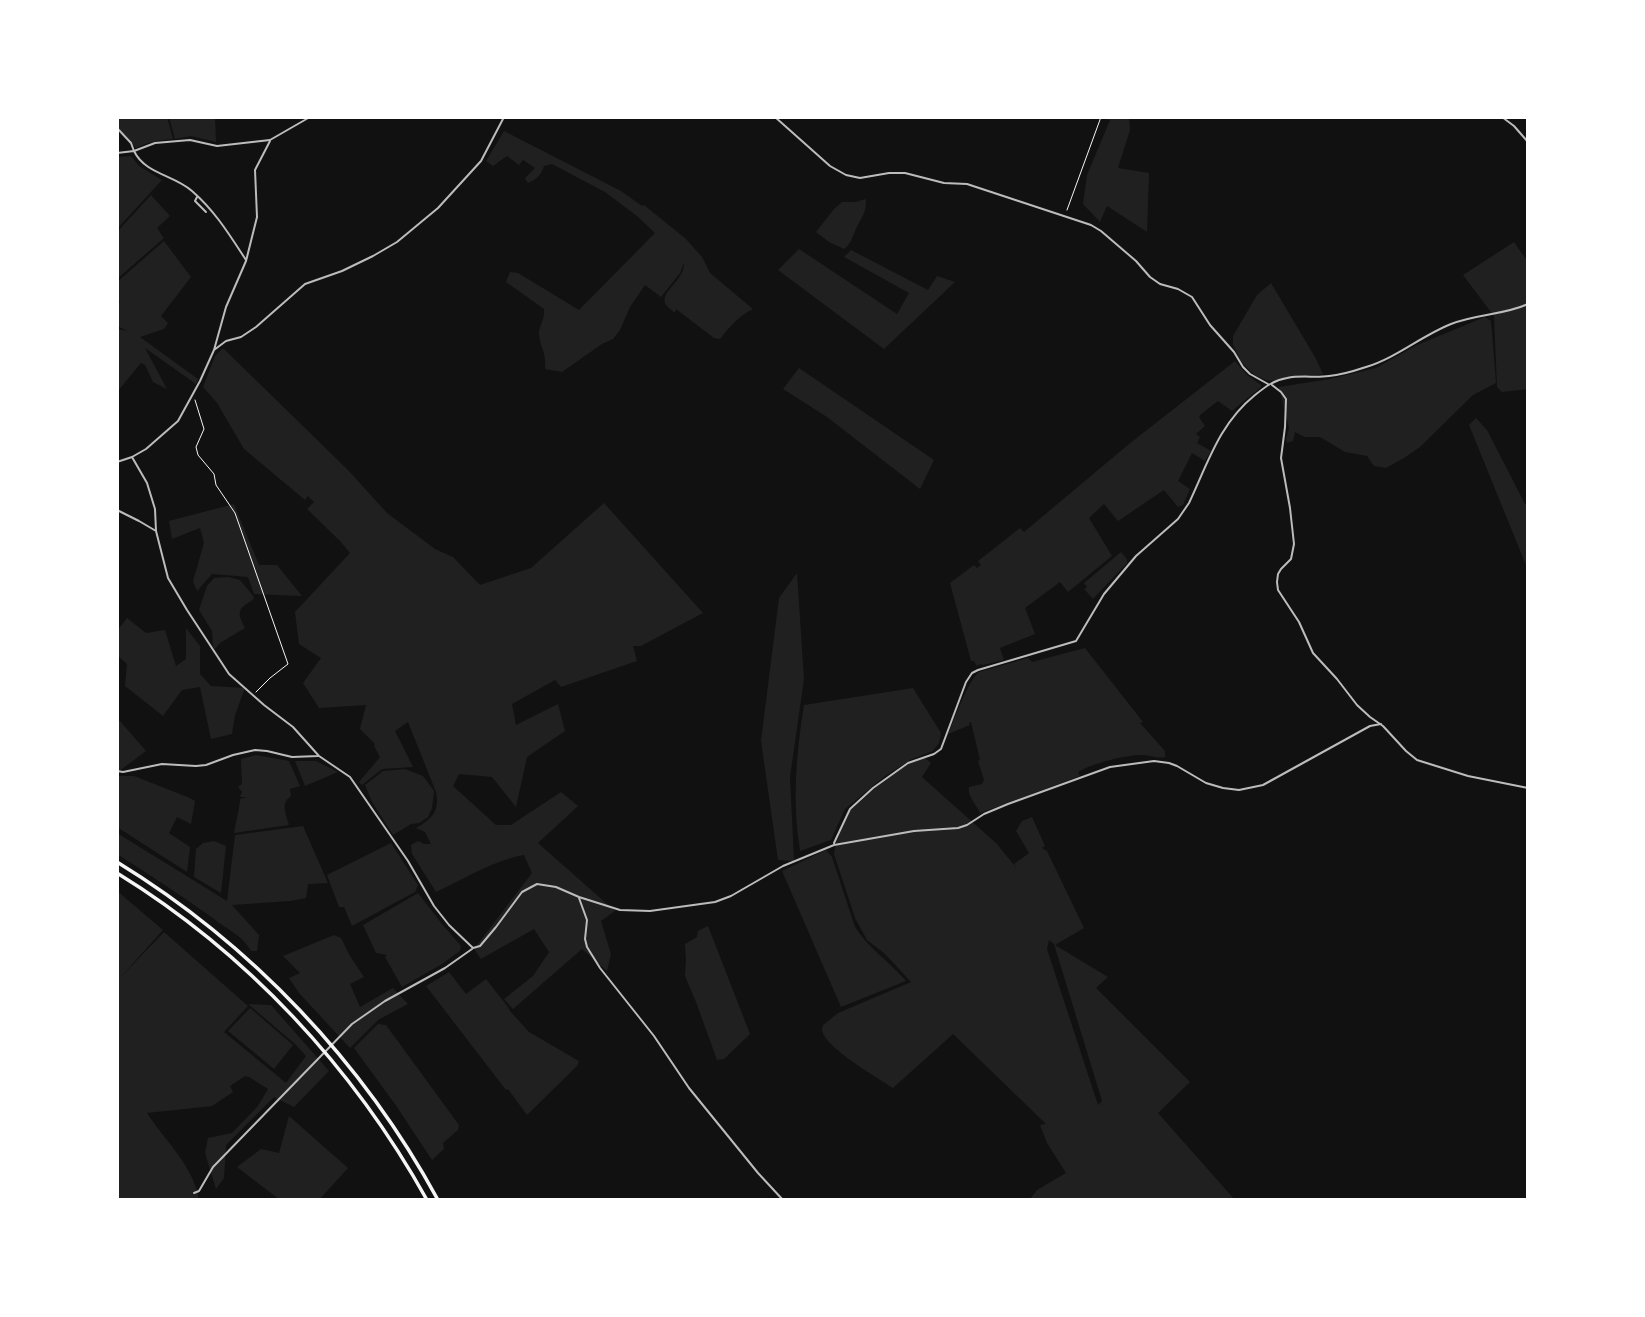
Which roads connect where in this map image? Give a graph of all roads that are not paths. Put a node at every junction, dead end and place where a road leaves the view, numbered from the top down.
1 (310, 117) edge
2 (505, 117) edge
3 (775, 117) edge
4 (1502, 117) edge
5 (117, 128) edge
6 (270, 140) junction
7 (1528, 142) edge
8 (134, 151) junction
9 (117, 153) edge
10 (198, 196) junction
11 (206, 212) dead end
12 (246, 261) junction
13 (1528, 304) edge
14 (214, 351) junction
15 (1270, 384) junction
16 (132, 457) junction
17 (117, 462) edge
18 (117, 510) edge
19 (156, 531) junction
20 (1370, 717) junction
21 (1381, 724) junction
22 (1371, 726) junction
23 (319, 756) junction
24 (117, 771) edge
25 (1528, 788) edge
26 (834, 845) junction
27 (117, 862) edge
28 (117, 873) edge
29 (579, 897) junction
30 (473, 948) junction
31 (194, 1193) dead end
32 (428, 1200) edge
33 (438, 1200) edge
34 (783, 1200) edge

1 - 6 street
2 - 14 street
3 - 15 street
4 - 7 street
5 - 8 street
6 - 8 street
6 - 12 street
8 - 9 street
8 - 10 street
10 - 11 street
10 - 12 street
12 - 14 street
13 - 15 street
14 - 16 street
15 - 20 street
15 - 26 street
16 - 17 street
16 - 19 street
18 - 19 street
19 - 23 street
20 - 21 street
20 - 22 street
21 - 22 street
21 - 25 street
22 - 26 street
23 - 24 street
23 - 30 street
26 - 29 street
27 - 33 highway
28 - 32 highway
29 - 30 street
29 - 34 street
30 - 31 street

